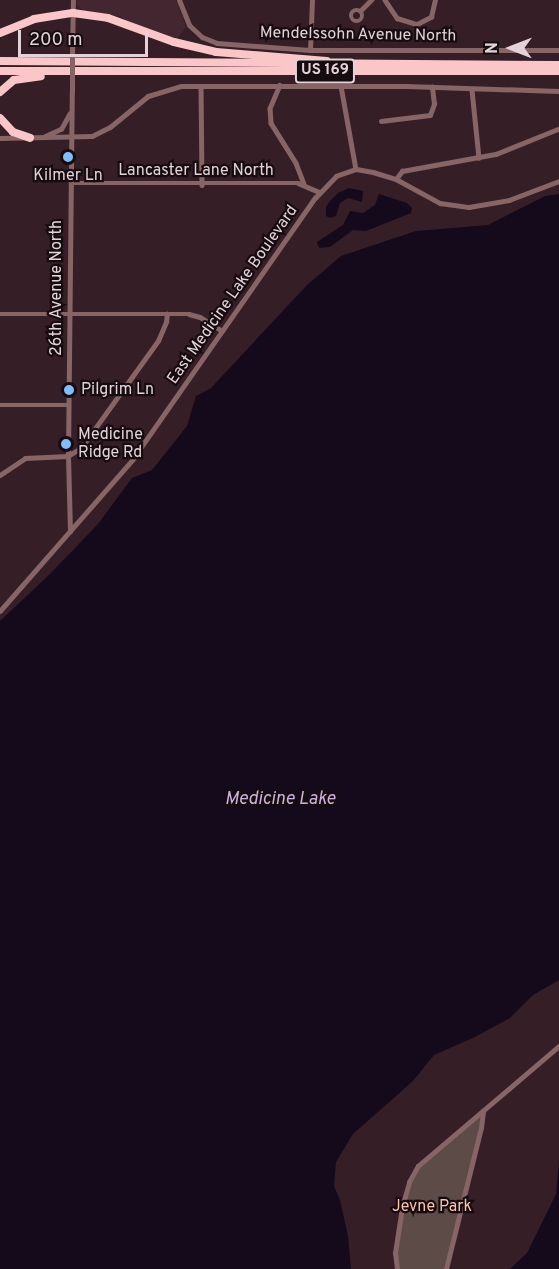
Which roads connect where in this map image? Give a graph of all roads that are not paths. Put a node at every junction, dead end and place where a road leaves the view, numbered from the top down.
1 (73, 0) edge
2 (179, 0) edge
3 (312, 0) edge
4 (371, 0) edge
5 (385, 0) edge
6 (435, 0) edge
7 (360, 10) dead end
8 (73, 13) junction
9 (0, 33) edge
10 (310, 50) junction
11 (559, 50) edge
12 (0, 62) edge
13 (370, 65) junction
14 (559, 65) edge
15 (0, 71) edge
16 (92, 71) junction
17 (559, 71) edge
18 (280, 85) junction
19 (201, 86) junction
20 (341, 86) junction
21 (432, 87) junction
22 (472, 90) junction
23 (559, 91) edge
24 (0, 93) edge
25 (72, 109) junction
26 (0, 118) edge
27 (381, 121) dead end
28 (558, 129) edge
29 (0, 138) edge
30 (34, 138) junction
31 (72, 138) junction
32 (479, 158) junction
33 (356, 169) junction
34 (396, 179) junction
35 (559, 181) edge
36 (71, 183) junction
37 (202, 184) junction
38 (304, 184) junction
39 (319, 192) junction
40 (0, 314) edge
41 (70, 314) junction
42 (167, 314) junction
43 (222, 331) junction
44 (0, 405) edge
45 (69, 405) junction
46 (68, 456) junction
47 (0, 475) edge
48 (70, 532) junction
49 (0, 611) edge
50 (559, 1047) edge
51 (483, 1111) junction
52 (397, 1269) edge
53 (446, 1269) edge

1 - 8 street, 26th Avenue North
2 - 10 street, Mendelssohn Avenue North
3 - 10 street
4 - 7 street
5 - 6 street
8 - 9 highway
8 - 13 highway
8 - 25 street, 26th Avenue North, bridge
10 - 11 street, Mendelssohn Avenue North
12 - 13 highway, US 169
13 - 14 highway, US 169
15 - 16 highway, US 169
16 - 17 highway, US 169
16 - 24 highway
18 - 19 street
18 - 20 street
18 - 38 street
19 - 31 street
19 - 37 street
20 - 21 street
20 - 33 street
21 - 22 street
21 - 27 street
22 - 23 street
22 - 32 street
25 - 30 street
25 - 31 street, 26th Avenue North
26 - 30 highway
28 - 32 street
29 - 30 street
30 - 31 street
31 - 36 street, 26th Avenue North
32 - 34 street
33 - 34 street
33 - 39 street, East Medicine Lake Boulevard
34 - 35 street
36 - 37 street, Lancaster Lane North
36 - 41 street, 26th Avenue North
37 - 38 street, Lancaster Lane North
38 - 39 street, Lancaster Lane North
39 - 43 street, East Medicine Lake Boulevard
40 - 41 street
41 - 42 street
41 - 45 street, 26th Avenue North
42 - 43 street
42 - 46 street
43 - 48 street, East Medicine Lake Boulevard
44 - 45 street
45 - 46 street, 26th Avenue North
46 - 47 street
46 - 48 street, 26th Avenue North
48 - 49 street, East Medicine Lake Boulevard
50 - 51 street
51 - 52 street
51 - 53 street

